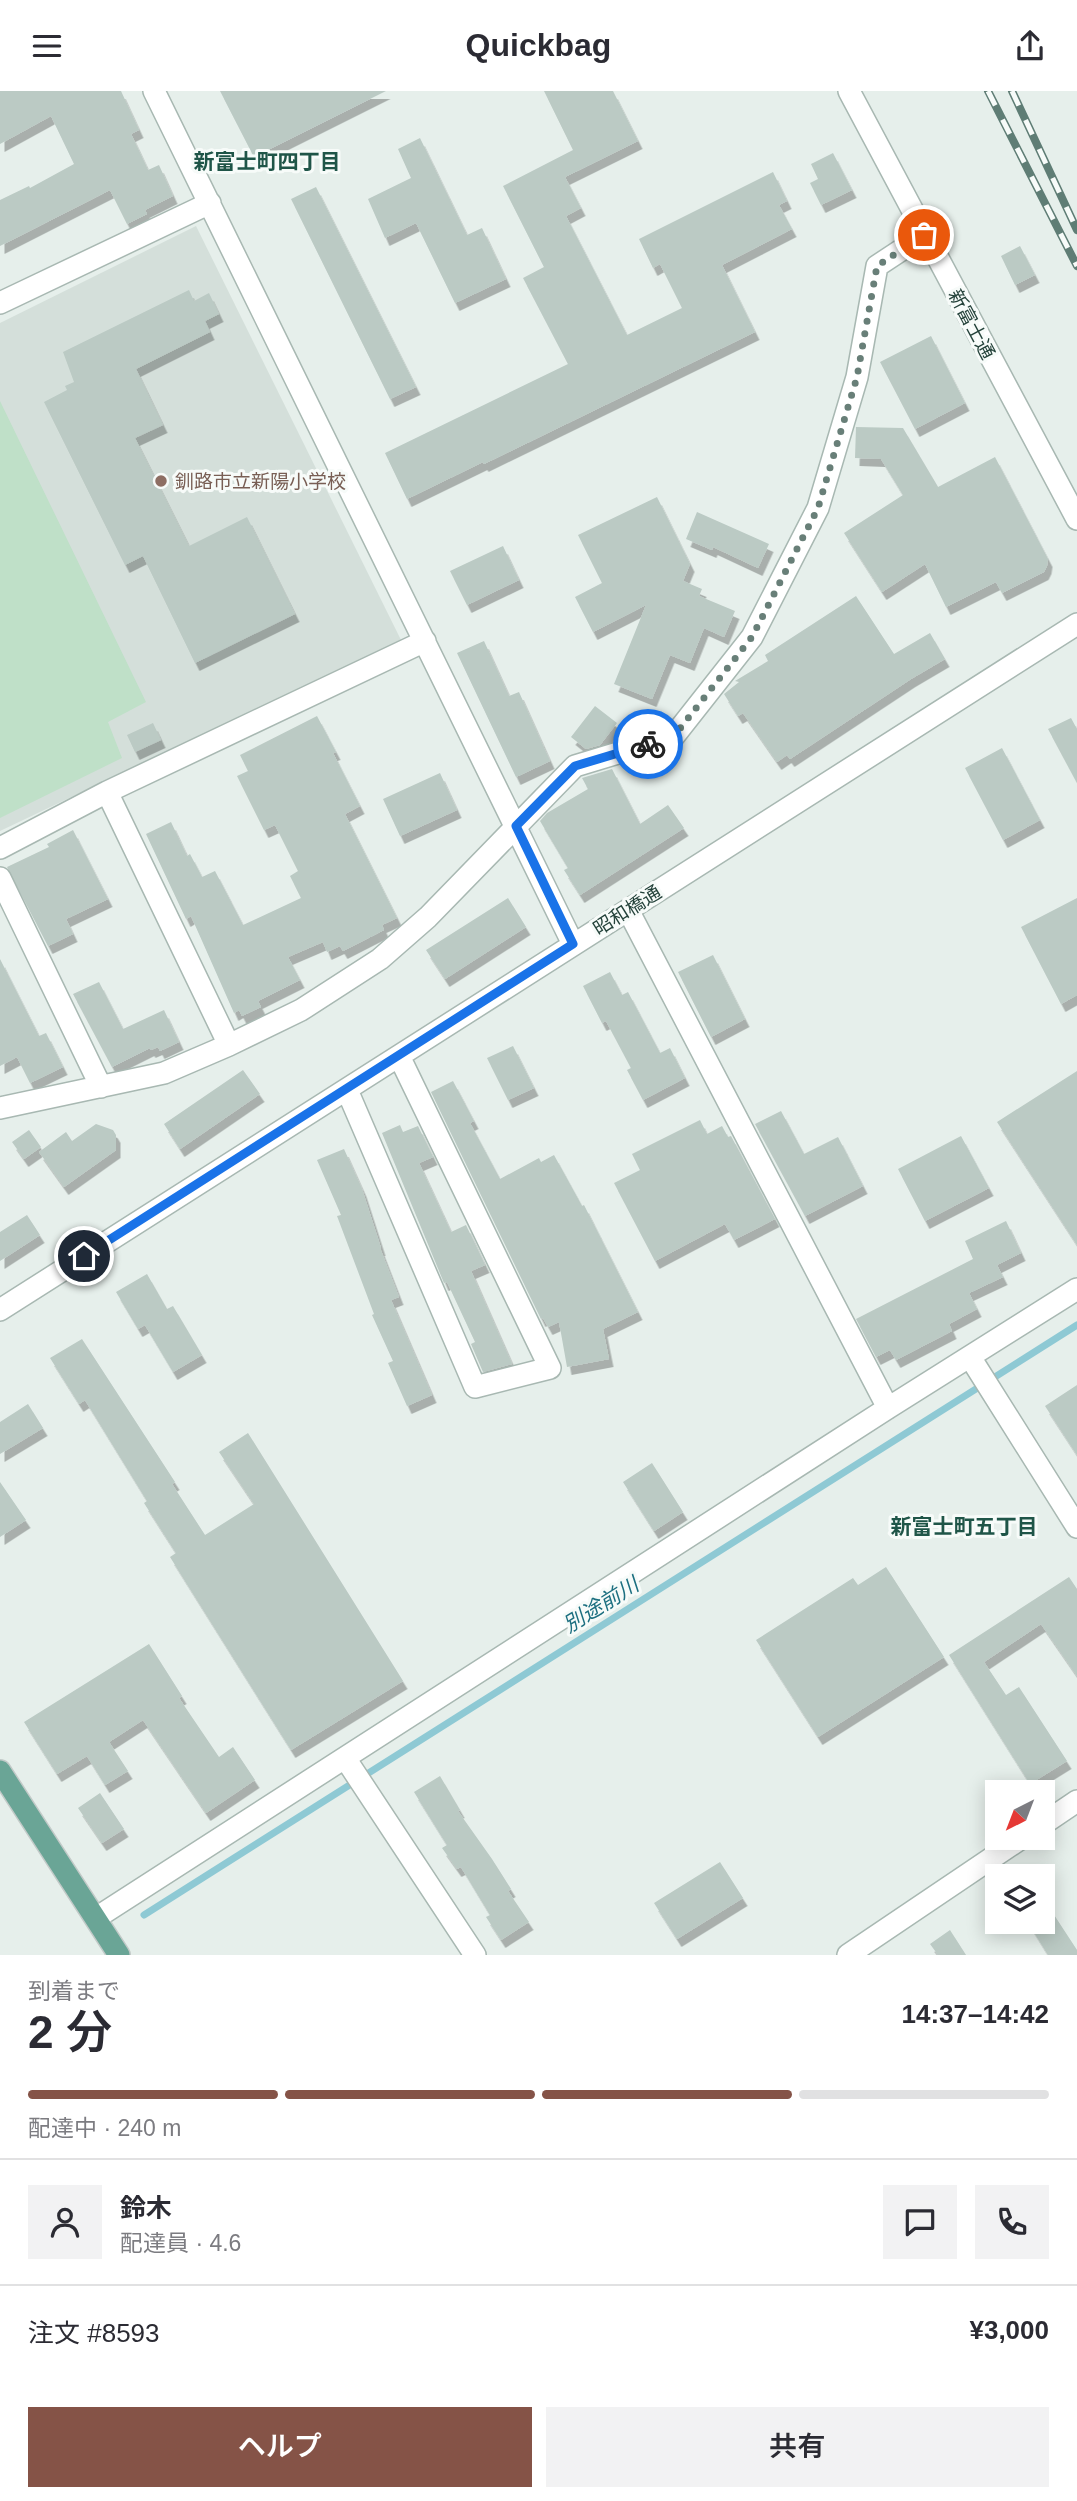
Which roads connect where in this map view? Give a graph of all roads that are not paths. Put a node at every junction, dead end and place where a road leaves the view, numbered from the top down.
1 (154, 91) edge
2 (849, 91) edge
3 (210, 203) junction
4 (924, 235) junction
5 (0, 303) edge
6 (1077, 519) edge
7 (1077, 624) edge
8 (425, 641) junction
9 (107, 792) junction
10 (516, 826) junction
11 (0, 848) edge
12 (0, 878) edge
13 (628, 910) junction
14 (573, 944) junction
15 (229, 1045) junction
16 (399, 1056) junction
17 (101, 1087) junction
18 (346, 1090) junction
19 (0, 1108) edge
20 (1077, 1289) edge
21 (1, 1307) edge
22 (970, 1357) junction
23 (888, 1408) junction
24 (1077, 1527) edge
25 (345, 1758) junction
26 (0, 1771) edge
27 (1077, 1801) edge
28 (1055, 1816) edge
29 (1004, 1850) edge
30 (96, 1918) junction
31 (119, 1955) edge
32 (475, 1955) edge
33 (848, 1955) edge

1 - 3 street
2 - 4 street, 新富士通
3 - 5 street
3 - 8 street
4 - 6 street, 新富士通
4 - 10 street
7 - 13 street, 昭和橋通
8 - 9 street
8 - 10 street
9 - 11 street
9 - 15 street
10 - 14 street
10 - 15 street
12 - 17 street
13 - 14 street, 昭和橋通
13 - 23 street
14 - 16 street, 昭和橋通
15 - 17 street
16 - 18 street, 昭和橋通
16 - 18 street
17 - 19 street
18 - 21 street, 昭和橋通
20 - 22 street
22 - 23 street
22 - 24 street
23 - 25 street
25 - 30 street
25 - 32 street
26 - 30 main road
27 - 28 street
29 - 33 street
30 - 31 main road

